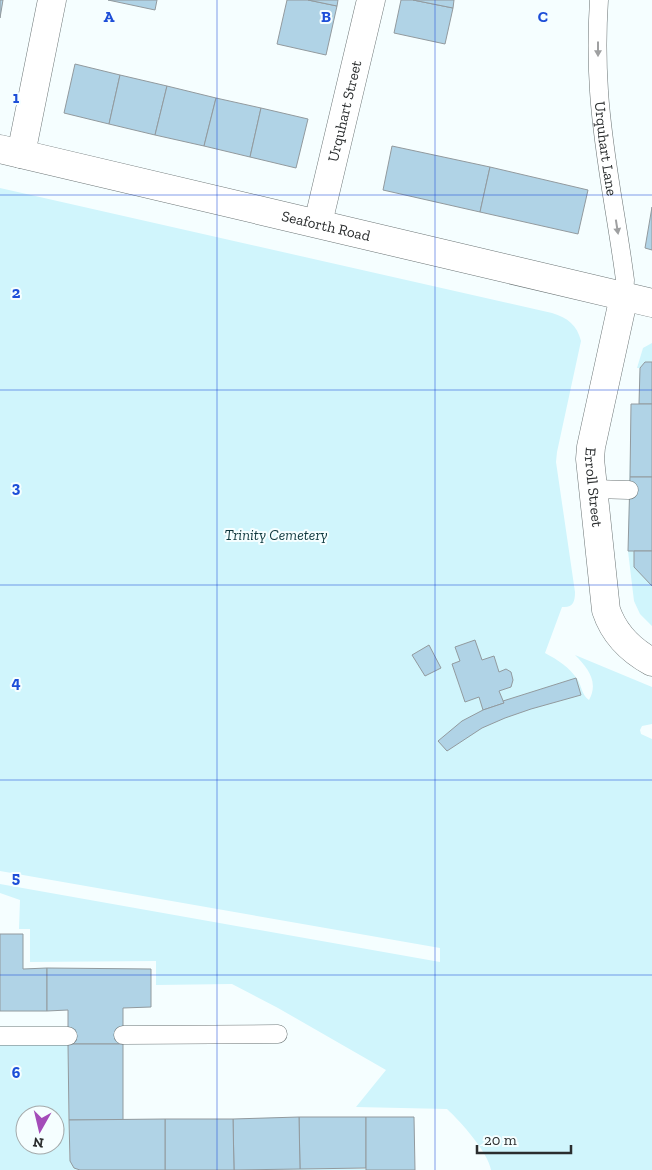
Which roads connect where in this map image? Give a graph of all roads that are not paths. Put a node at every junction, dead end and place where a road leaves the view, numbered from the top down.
1 (52, 0) edge
2 (371, 0) edge
3 (599, 0) edge
4 (11, 151) edge
5 (318, 223) junction
6 (624, 296) junction
7 (652, 303) edge
8 (593, 489) junction
9 (629, 490) dead end
10 (652, 662) edge
11 (278, 1034) dead end
12 (123, 1035) dead end
13 (0, 1036) edge
14 (68, 1036) dead end

1 - 4 street
2 - 5 street, Urquhart Street
3 -> 6 lane, Urquhart Lane
4 - 5 street, Seaforth Road
5 - 6 street, Seaforth Road
6 - 7 street, Seaforth Road
6 - 8 street, Erroll Street
8 - 9 lane
8 - 10 street, Erroll Street
11 - 12 lane
13 - 14 lane

